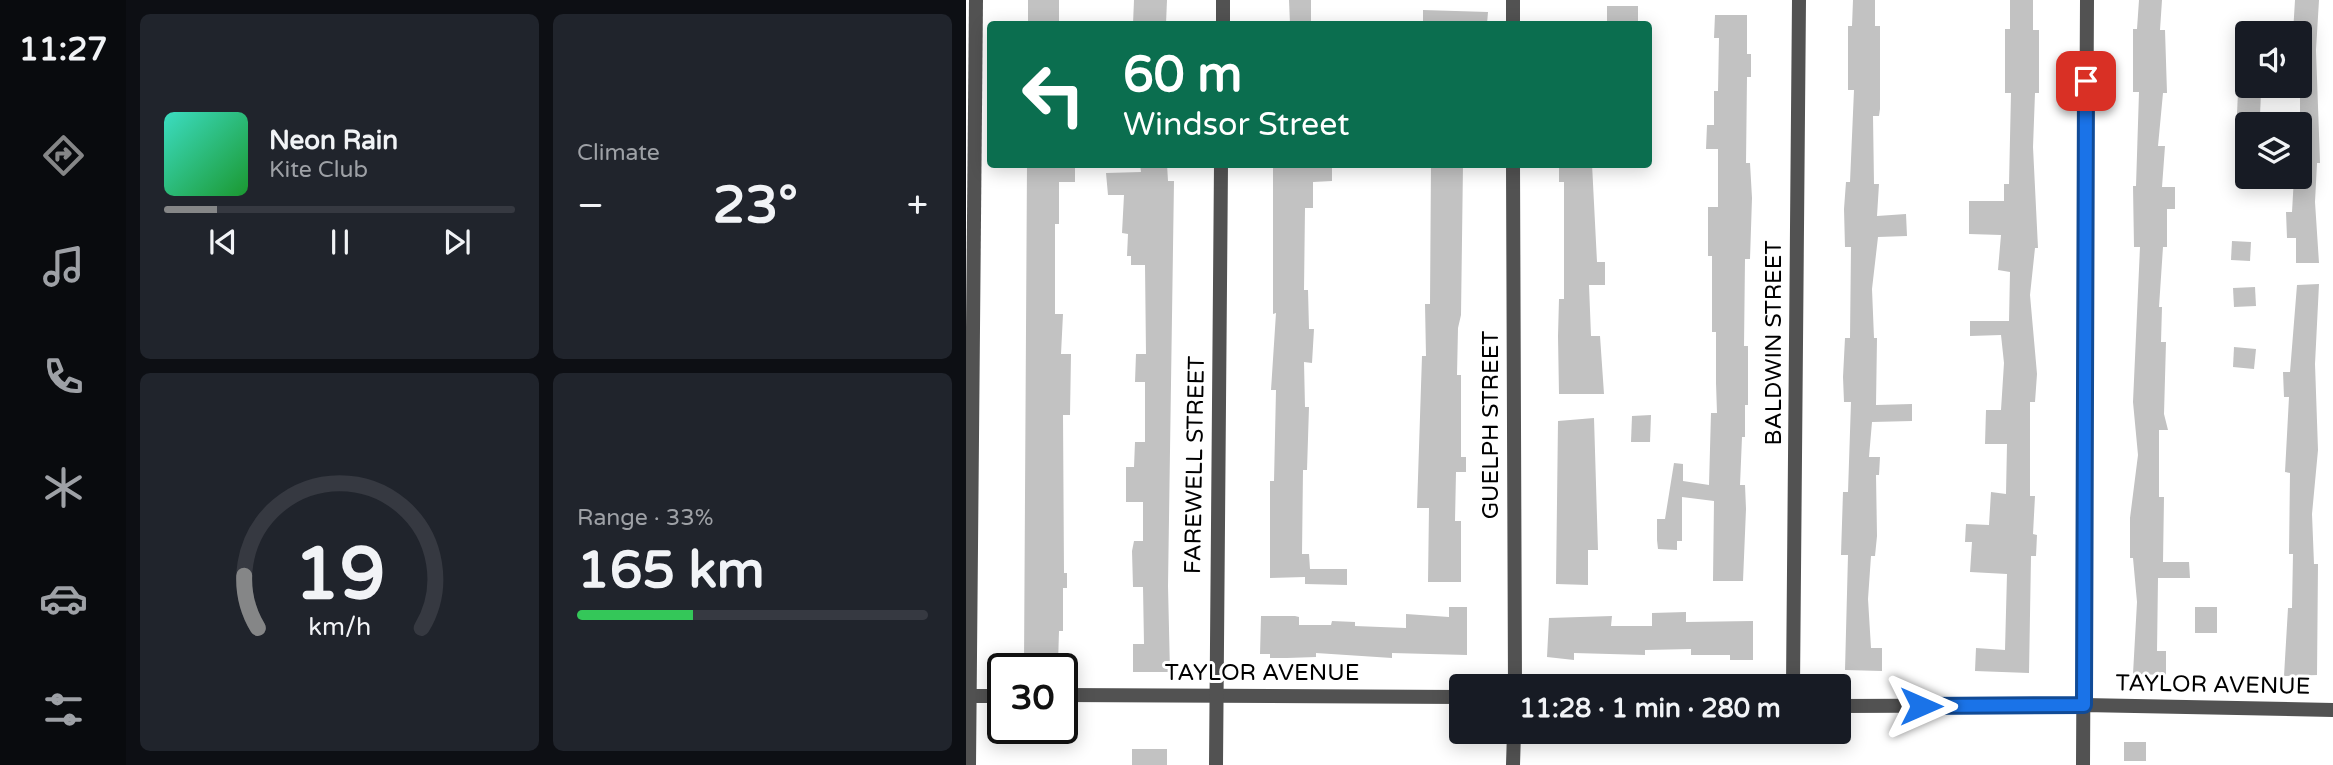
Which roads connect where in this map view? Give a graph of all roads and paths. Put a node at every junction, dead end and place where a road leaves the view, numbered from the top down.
1 (976, 0) edge
2 (1223, 0) edge
3 (1513, 0) edge
4 (1799, 0) edge
5 (2087, 0) edge
6 (1223, 21) edge
7 (1513, 21) edge
8 (1221, 168) edge
9 (1513, 168) edge
10 (1515, 674) edge
11 (1793, 674) edge
12 (1078, 695) edge
13 (1216, 695) junction
14 (967, 696) edge
15 (987, 696) edge
16 (1449, 697) edge
17 (2084, 705) junction
18 (1851, 706) edge
19 (2333, 710) edge
20 (1514, 744) edge
21 (969, 765) edge
22 (1216, 765) edge
23 (1513, 765) edge
24 (2083, 765) edge

1 - 14 street
2 - 6 street
3 - 7 street
4 - 11 street, BALDWIN STREET
5 - 17 street
8 - 13 street, FAREWELL STREET
9 - 10 street, GUELPH STREET
12 - 13 street, TAYLOR AVENUE
13 - 16 street, TAYLOR AVENUE
13 - 22 street, FAREWELL STREET
14 - 15 street
14 - 21 street
17 - 18 street, TAYLOR AVENUE
17 - 19 street, TAYLOR AVENUE
17 - 24 street
20 - 23 street

